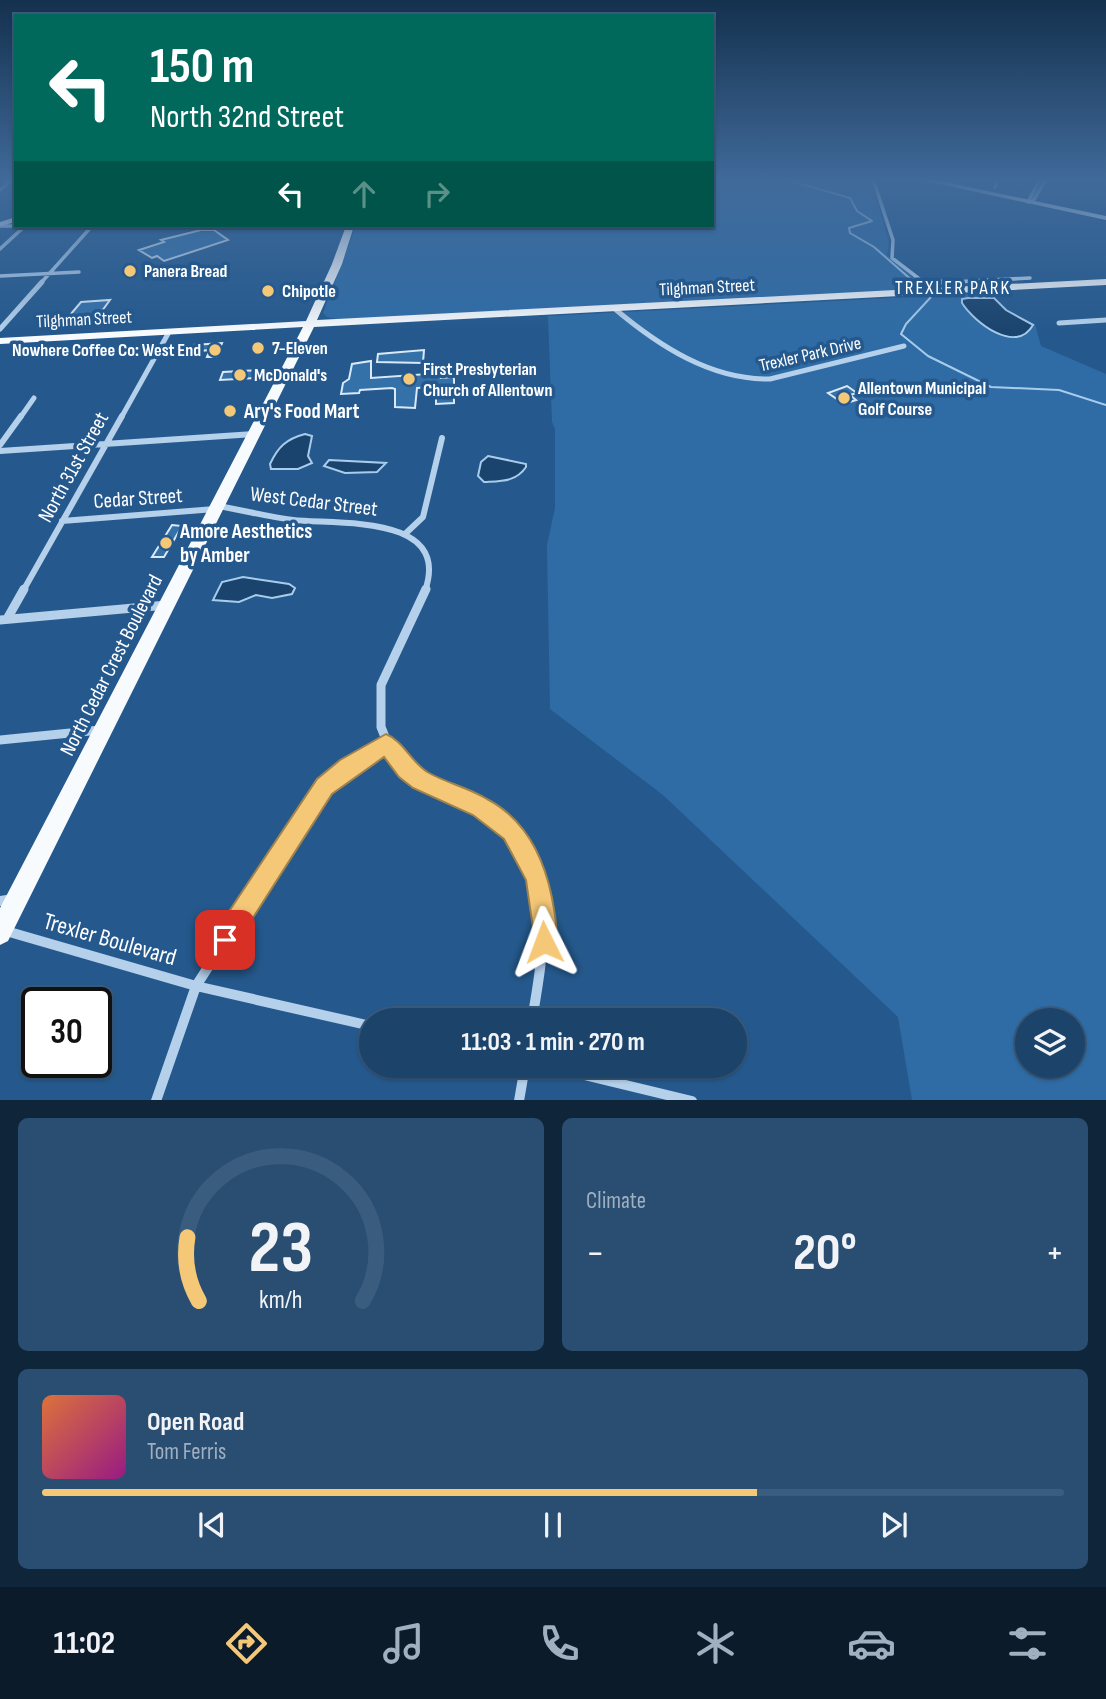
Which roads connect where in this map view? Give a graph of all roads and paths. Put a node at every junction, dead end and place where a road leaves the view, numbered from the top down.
1 (19, 230) edge
2 (88, 230) edge
3 (349, 230) edge
4 (890, 230) edge
5 (0, 249) edge
6 (79, 272) dead end
7 (49, 273) junction
8 (0, 276) edge
9 (1030, 278) dead end
10 (1106, 282) edge
11 (615, 309) junction
12 (1106, 320) edge
13 (1059, 323) dead end
14 (310, 324) junction
15 (0, 329) edge
16 (169, 332) junction
17 (0, 341) edge
18 (904, 346) dead end
19 (34, 398) dead end
20 (255, 434) junction
21 (442, 438) dead end
22 (0, 445) edge
23 (105, 445) junction
24 (0, 451) edge
25 (217, 508) junction
26 (62, 521) junction
27 (405, 534) junction
28 (167, 605) junction
29 (4, 619) edge
30 (104, 730) junction
31 (0, 740) edge
32 (386, 744) junction
33 (9, 900) edge
34 (2, 927) edge
35 (196, 986) junction
36 (534, 1008) edge
37 (359, 1023) edge
38 (523, 1078) edge
39 (597, 1078) edge
40 (156, 1100) edge
41 (519, 1100) edge
42 (688, 1100) edge

1 - 5 street
2 - 7 street
3 - 14 main road, North Cedar Crest Boulevard
4 - 9 street
6 - 7 street
7 - 8 street
7 - 15 street
10 - 11 main road, Tilghman Street
11 - 14 main road, Tilghman Street
11 - 18 street, Trexler Park Drive
12 - 13 street
14 - 16 main road, Tilghman Street
14 - 20 main road, North Cedar Crest Boulevard
16 - 17 main road, Tilghman Street
16 - 23 street, North 31st Street
19 - 22 street
20 - 23 street
20 - 25 main road, North Cedar Crest Boulevard
21 - 27 street
23 - 24 street
23 - 26 street, North 31st Street
25 - 26 street, Cedar Street
25 - 27 street, West Cedar Street
25 - 28 main road, North Cedar Crest Boulevard
26 - 29 street, North 31st Street
27 - 32 street
28 - 29 street
28 - 30 main road, North Cedar Crest Boulevard
30 - 31 street
30 - 33 main road, North Cedar Crest Boulevard
32 - 35 street
32 - 36 street
33 - 34 main road, North Cedar Crest Boulevard
34 - 35 street, Trexler Boulevard
35 - 37 street, Trexler Boulevard
35 - 40 street
38 - 41 street
39 - 42 street

